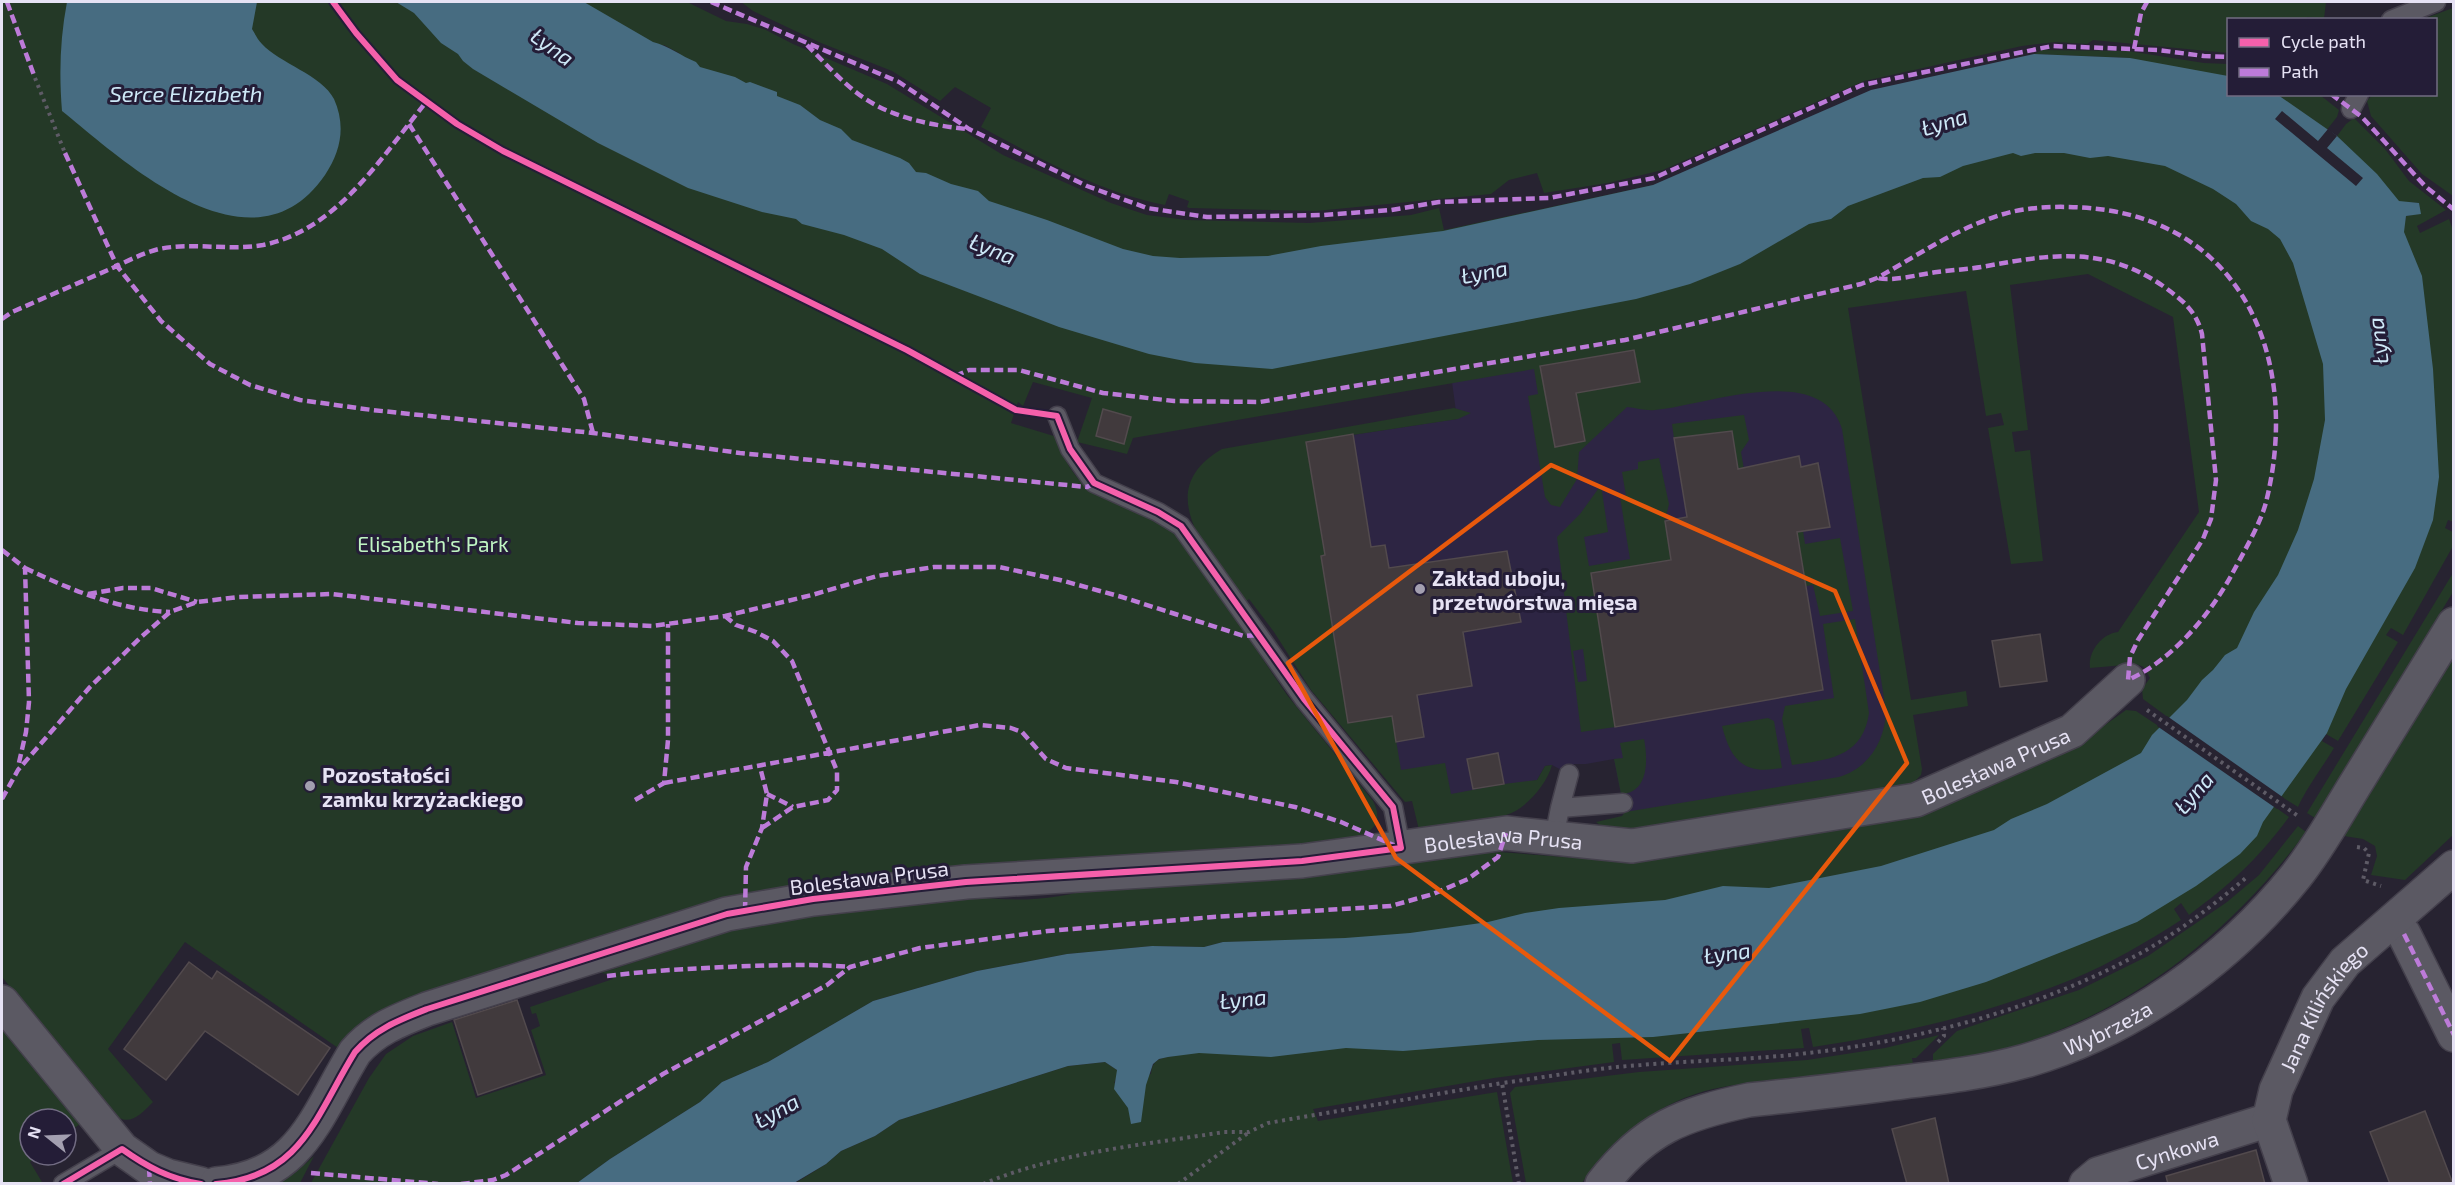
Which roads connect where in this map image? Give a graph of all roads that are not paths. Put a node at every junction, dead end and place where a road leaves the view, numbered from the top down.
1 (2436, 2) edge
2 (2396, 18) edge
3 (1057, 416) dead end
4 (2454, 624) edge
5 (2135, 694) road end
6 (1569, 774) dead end
7 (1623, 803) dead end
8 (1557, 823) junction
9 (1401, 848) junction
10 (2454, 867) edge
11 (2404, 934) dead end
12 (2, 1002) edge
13 (2454, 1035) edge
14 (2269, 1120) junction
15 (122, 1149) junction
16 (63, 1184) edge
17 (201, 1184) edge
18 (216, 1184) edge
19 (1602, 1184) edge
20 (2086, 1184) edge
21 (2291, 1184) edge

1 - 2 lane
3 - 9 lane
4 - 19 street, Wybrzeża
5 - 8 street, Bolesława Prusa
6 - 8 lane
7 - 8 lane
8 - 9 street, Bolesława Prusa
9 - 18 street, Bolesława Prusa
10 - 14 street, Jana Kilińskiego
11 - 13 street
12 - 15 street
14 - 20 street, Cynkowa
14 - 21 street, Jana Kilińskiego
15 - 16 lane
15 - 17 street

